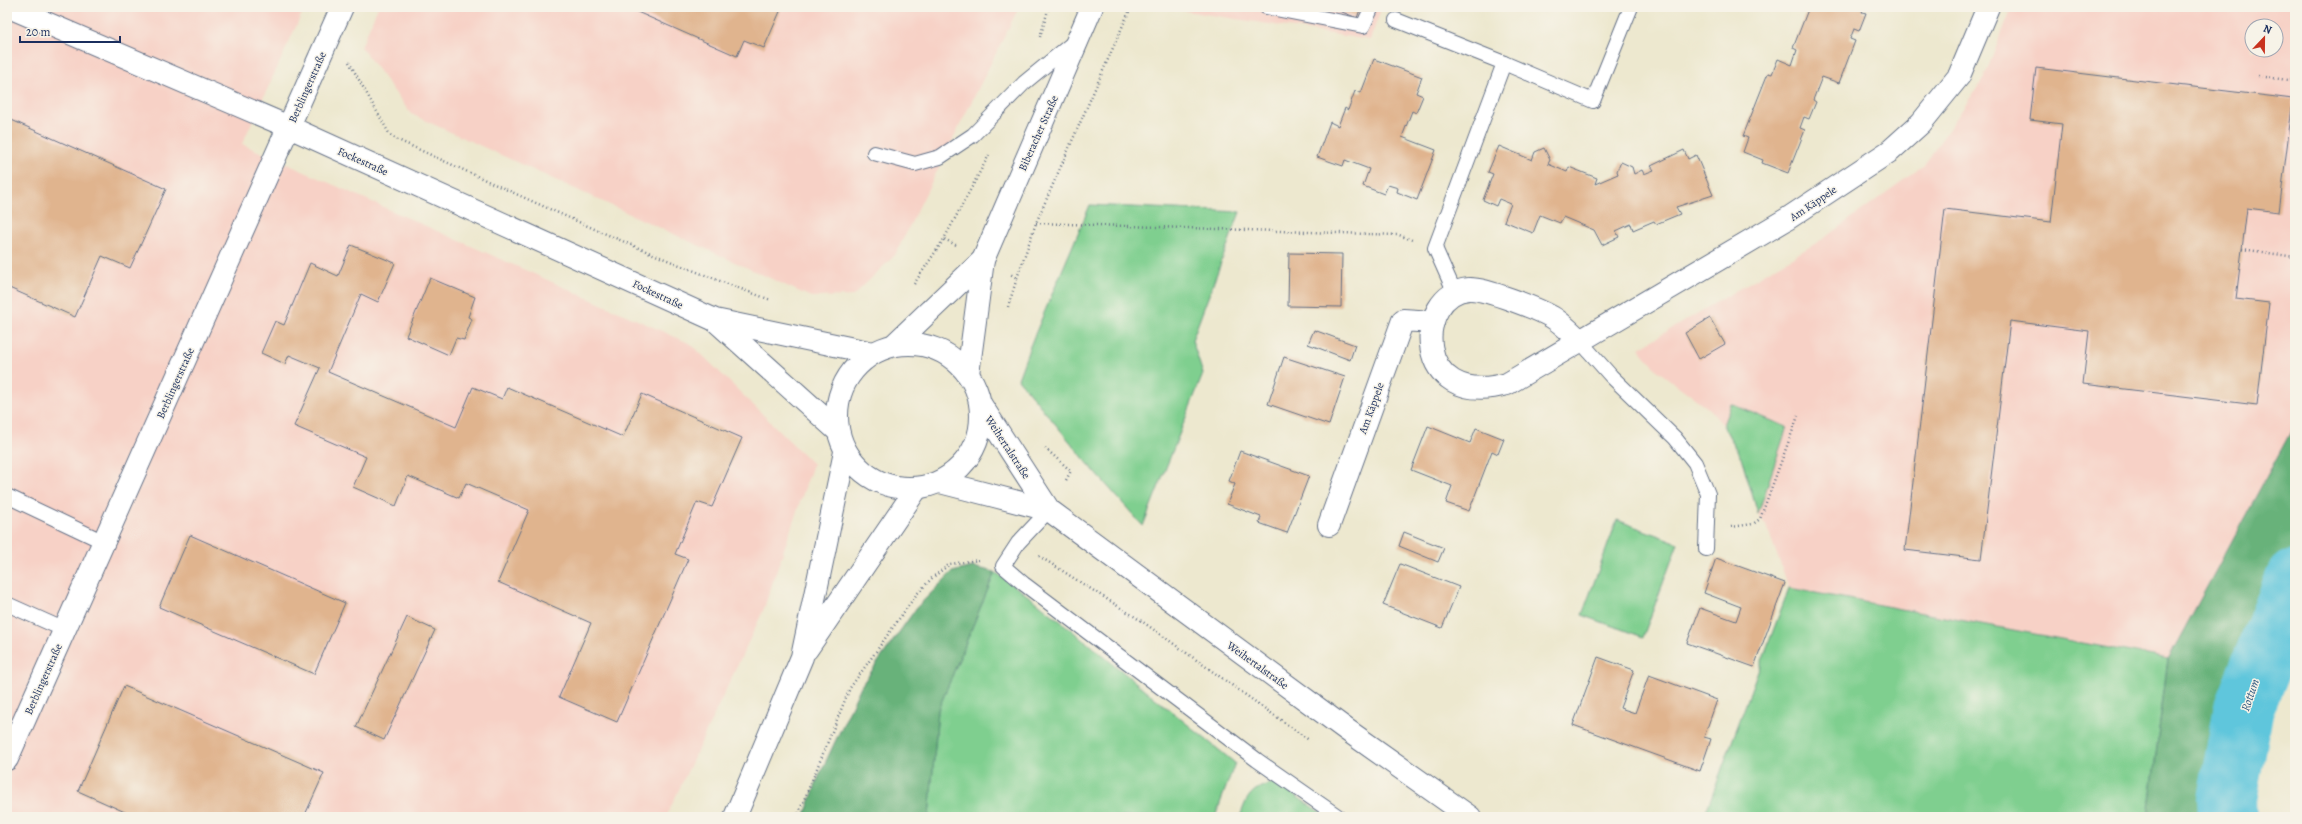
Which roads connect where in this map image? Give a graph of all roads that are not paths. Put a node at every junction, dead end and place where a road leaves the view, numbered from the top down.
1 (9, 7) edge
2 (342, 7) edge
3 (1092, 7) edge
4 (1266, 7) edge
5 (1372, 7) edge
6 (1631, 7) edge
7 (1988, 7) edge
8 (1396, 20) dead end
9 (1079, 38) junction
10 (1504, 63) junction
11 (289, 128) junction
12 (874, 153) dead end
13 (983, 260) junction
14 (1455, 293) junction
15 (715, 320) junction
16 (1433, 322) junction
17 (1580, 341) junction
18 (894, 345) junction
19 (873, 353) junction
20 (968, 374) junction
21 (981, 405) junction
22 (837, 430) junction
23 (845, 452) junction
24 (940, 482) junction
25 (917, 488) junction
26 (7, 496) edge
27 (1049, 510) junction
28 (1328, 525) dead end
29 (104, 542) junction
30 (1706, 549) dead end
31 (7, 604) edge
32 (65, 630) junction
33 (802, 657) junction
34 (7, 760) edge
35 (735, 817) edge
36 (1339, 817) edge
37 (1470, 817) edge

1 - 11 street, Fockestraße
2 - 11 street, Berblingerstraße
3 - 9 street, Biberacher Straße
4 - 5 lane
6 - 10 lane
7 - 17 street, Am Käppele
8 - 10 lane
9 - 12 lane
9 - 13 street, Biberacher Straße
10 - 14 lane
11 - 15 street, Fockestraße
11 - 29 street, Berblingerstraße
13 - 18 street, Biberacher Straße
13 - 20 street, Biberacher Straße
14 - 16 street, Am Käppele
14 - 17 street
15 - 19 street, Fockestraße
15 - 22 street, Fockestraße
16 - 17 street, Am Käppele
16 - 28 street, Am Käppele
17 - 30 lane
18 - 19 street
18 - 20 street
19 - 22 street
20 - 21 street
21 - 24 street
21 - 27 street, Weihertalstraße
22 - 23 street
23 - 25 street
23 - 33 street
24 - 25 street
24 - 27 street, Weihertalstraße
25 - 33 street
26 - 29 lane
27 - 36 lane
27 - 37 street, Weihertalstraße
29 - 32 street, Berblingerstraße
31 - 32 lane
32 - 34 street, Berblingerstraße
33 - 35 street

